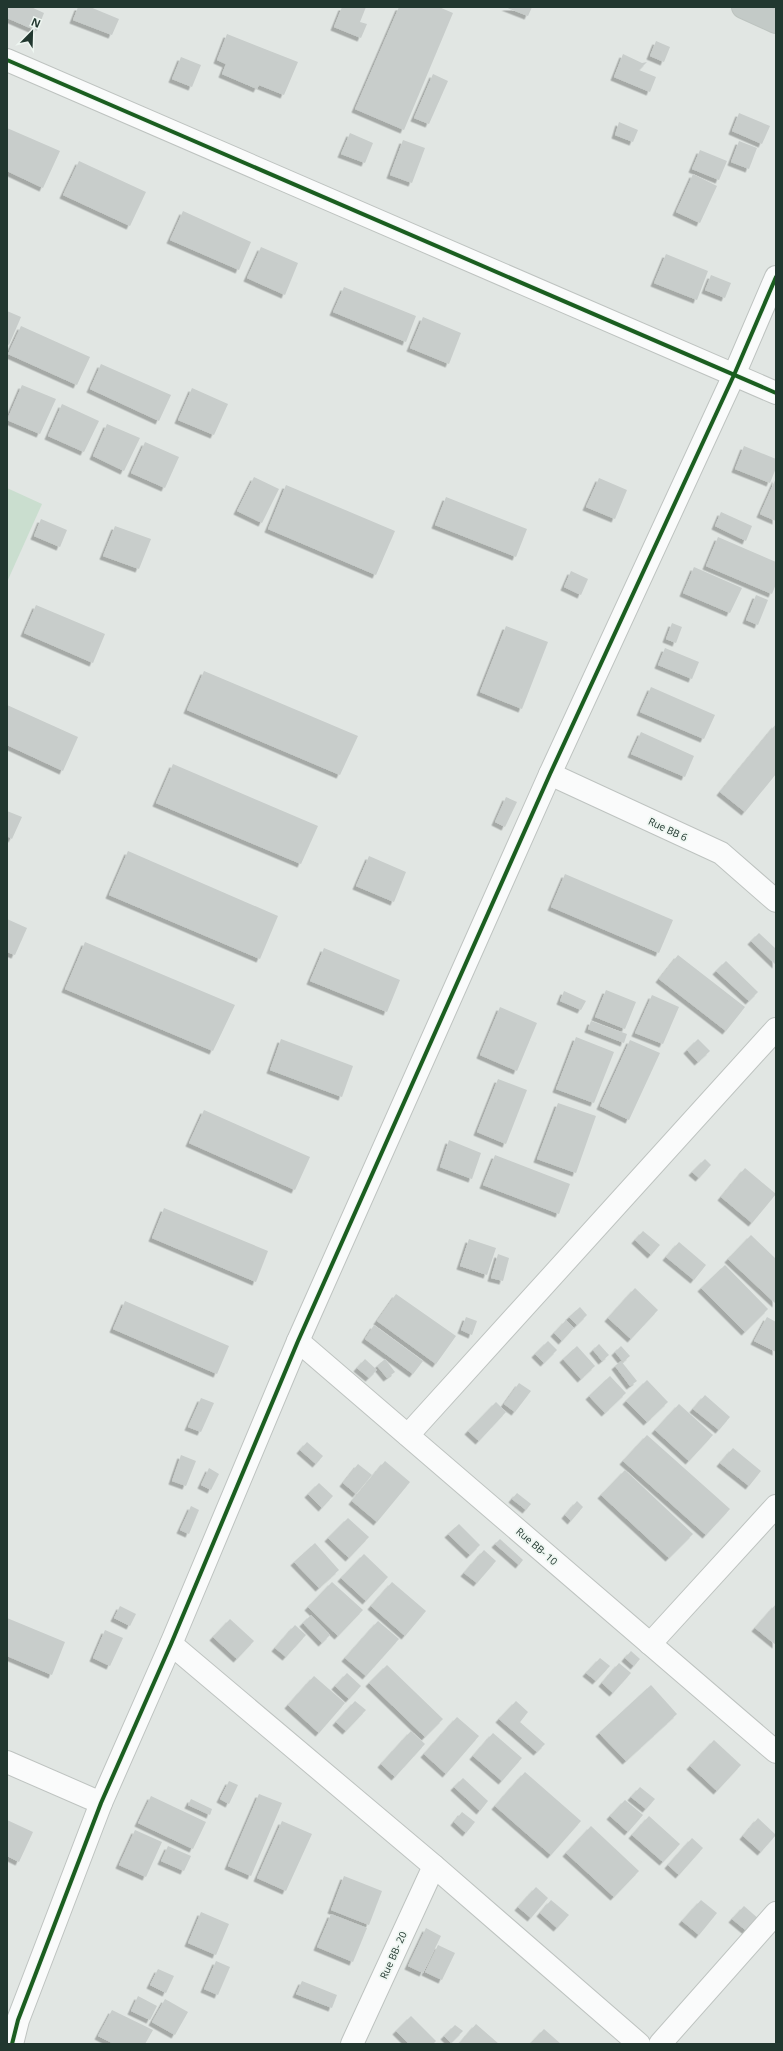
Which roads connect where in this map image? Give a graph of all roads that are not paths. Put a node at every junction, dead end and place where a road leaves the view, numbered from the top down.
1 (742, 7) edge
2 (776, 22) edge
3 (7, 60) edge
4 (776, 277) edge
5 (734, 375) junction
6 (776, 393) edge
7 (550, 774) junction
8 (776, 901) edge
9 (776, 1029) edge
10 (298, 1341) junction
11 (408, 1435) junction
12 (776, 1506) edge
13 (171, 1644) junction
14 (650, 1644) junction
15 (776, 1752) edge
16 (7, 1762) edge
17 (101, 1803) junction
18 (434, 1866) junction
19 (776, 1913) edge
20 (12, 2044) edge
21 (352, 2044) edge
22 (639, 2044) edge
23 (660, 2044) edge

1 - 2 highway
3 - 5 street
4 - 5 street
5 - 6 street
5 - 7 street
7 - 8 street, Rue BB 6
7 - 10 street
9 - 11 street
10 - 11 street, Rue BB- 10
10 - 13 street
11 - 14 street, Rue BB- 10
12 - 14 street
13 - 17 street
13 - 18 street
14 - 15 street, Rue BB- 10
16 - 17 street
17 - 20 street
18 - 21 street, Rue BB- 20
18 - 22 street
19 - 23 street

